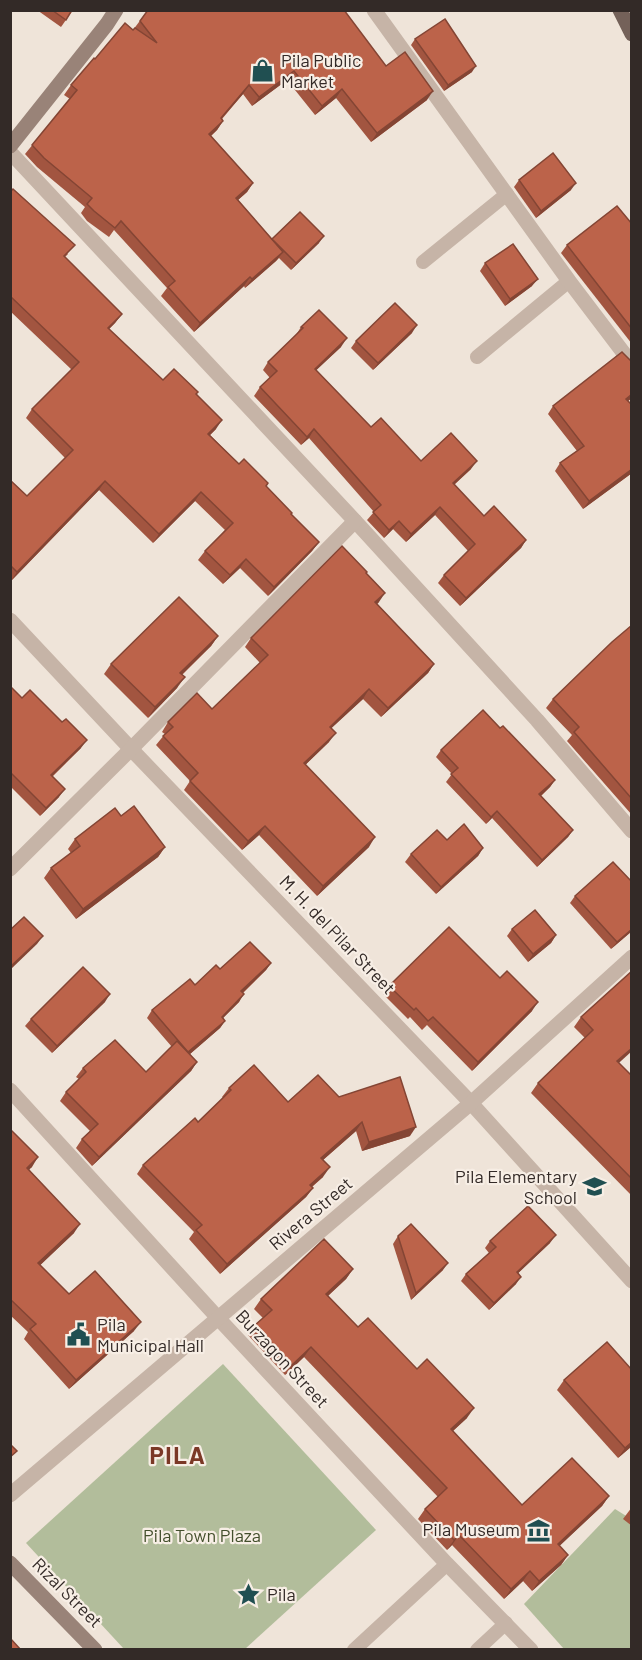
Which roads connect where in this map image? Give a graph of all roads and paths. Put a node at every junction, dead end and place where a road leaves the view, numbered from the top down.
1 (116, 10) edge
2 (374, 10) edge
3 (620, 10) edge
4 (632, 34) edge
5 (10, 146) edge
6 (10, 152) edge
7 (507, 194) junction
8 (423, 262) dead end
9 (569, 281) junction
10 (477, 357) dead end
11 (632, 364) edge
12 (355, 521) junction
13 (10, 620) edge
14 (131, 749) junction
15 (632, 831) edge
16 (10, 869) edge
17 (632, 957) edge
18 (10, 1090) edge
19 (471, 1103) junction
20 (632, 1281) edge
21 (218, 1318) junction
22 (10, 1495) edge
23 (10, 1563) edge
24 (447, 1564) junction
25 (506, 1623) junction
26 (95, 1650) edge
27 (354, 1650) edge
28 (477, 1650) edge
29 (531, 1650) edge

1 - 5 main road
2 - 7 street
3 - 4 main road
6 - 12 street
7 - 8 lane
7 - 9 street
9 - 10 lane
9 - 11 street
12 - 14 street
12 - 15 street
13 - 14 street, M. H. del Pilar Street
14 - 16 street
14 - 19 street, M. H. del Pilar Street
17 - 19 street, Rivera Street
18 - 21 street, Burzagon Street
19 - 20 street, M. H. del Pilar Street
19 - 21 street, Rivera Street
21 - 22 street, Rivera Street
21 - 24 street, Burzagon Street
23 - 26 main road, Rizal Street
24 - 25 street, Burzagon Street
24 - 27 lane
25 - 28 lane
25 - 29 street, Burzagon Street

